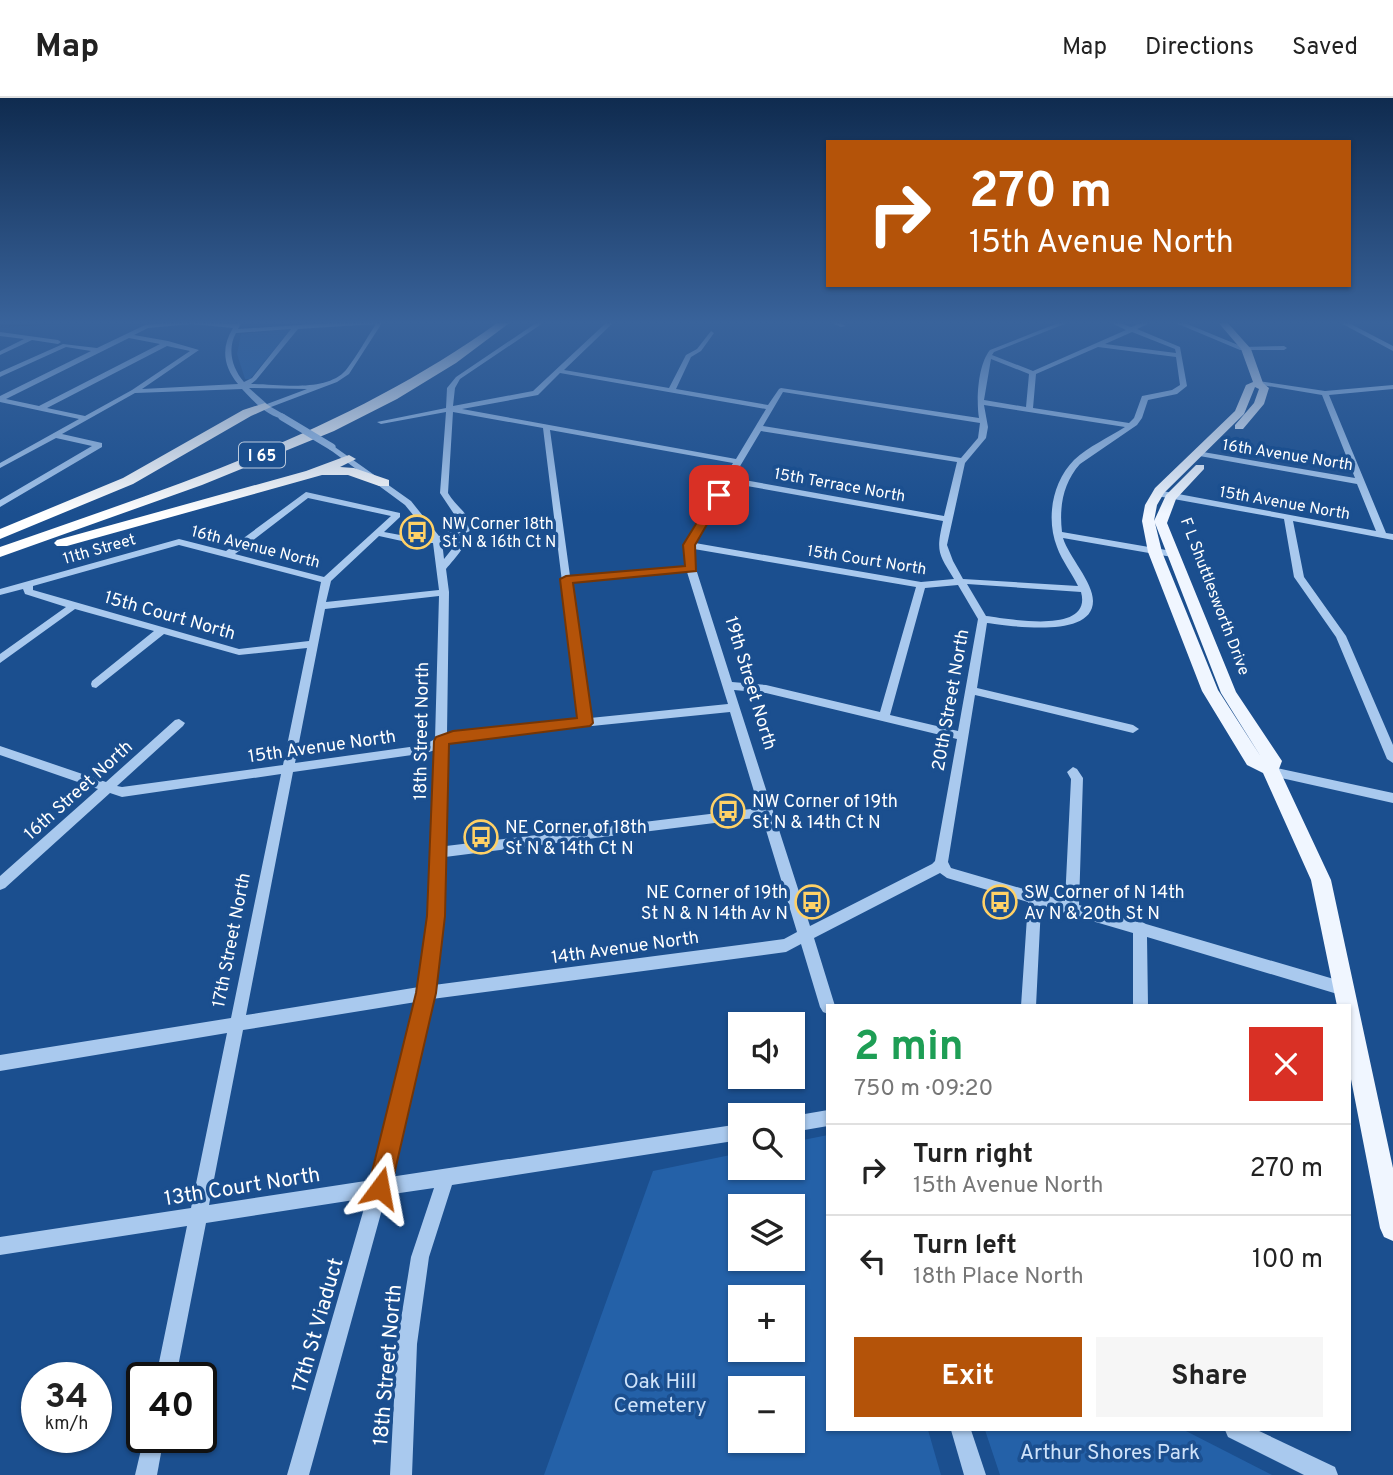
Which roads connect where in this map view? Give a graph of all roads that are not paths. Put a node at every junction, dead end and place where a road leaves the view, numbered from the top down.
1 (30, 385) edge
2 (86, 385) edge
3 (143, 385) edge
4 (242, 385) edge
5 (248, 385) edge
6 (322, 385) edge
7 (388, 385) edge
8 (411, 385) edge
9 (453, 385) edge
10 (543, 385) edge
11 (644, 385) edge
12 (674, 385) edge
13 (982, 385) edge
14 (1032, 385) edge
15 (1184, 385) edge
16 (1251, 385) edge
17 (1273, 385) edge
18 (318, 387) junction
19 (1393, 387) edge
20 (244, 389) junction
21 (672, 390) junction
22 (134, 391) junction
23 (1325, 393) junction
24 (0, 400) edge
25 (979, 402) junction
26 (265, 407) junction
27 (1085, 407) dead end
28 (41, 408) junction
29 (771, 408) junction
30 (450, 409) junction
31 (1029, 410) junction
32 (86, 418) junction
33 (1085, 418) junction
34 (983, 421) junction
35 (381, 422) dead end
36 (1129, 425) junction
37 (545, 426) junction
38 (759, 428) junction
39 (218, 429) junction
40 (54, 435) junction
41 (1204, 455) junction
42 (349, 459) junction
43 (964, 461) junction
44 (739, 462) junction
45 (0, 466) edge
46 (311, 474) junction
47 (728, 480) junction
48 (1362, 482) junction
49 (384, 483) junction
50 (306, 495) joint
51 (1164, 495) junction
52 (0, 504) edge
53 (947, 519) junction
54 (1288, 519) junction
55 (464, 524) junction
56 (377, 533) junction
57 (1058, 534) junction
58 (1382, 535) junction
59 (0, 537) edge
60 (1393, 537) edge
61 (437, 539) junction
62 (179, 542) joint
63 (689, 545) junction
64 (0, 552) edge
65 (1155, 552) junction
66 (1172, 554) junction
67 (227, 555) junction
68 (0, 563) edge
69 (442, 567) junction
70 (691, 569) junction
71 (566, 579) junction
72 (326, 580) junction
73 (961, 583) junction
74 (28, 584) junction
75 (921, 585) junction
76 (1084, 589) junction
77 (0, 592) edge
78 (444, 592) junction
79 (73, 606) junction
80 (321, 606) junction
81 (983, 619) junction
82 (161, 631) junction
83 (313, 644) junction
84 (0, 659) edge
85 (96, 684) dead end
86 (729, 686) junction
87 (971, 690) junction
88 (735, 707) junction
89 (884, 717) junction
90 (179, 723) dead end
91 (585, 723) junction
92 (1133, 729) dead end
93 (963, 736) junction
94 (441, 741) junction
95 (0, 750) edge
96 (1393, 759) edge
97 (288, 769) junction
98 (1271, 770) junction
99 (1073, 772) dead end
100 (108, 787) junction
101 (1393, 798) edge
102 (766, 812) junction
103 (439, 852) junction
104 (941, 863) junction
105 (0, 884) edge
106 (1035, 898) junction
107 (1072, 908) junction
108 (1140, 927) junction
109 (805, 935) junction
110 (426, 993) junction
111 (1346, 997) edge
112 (827, 1004) edge
113 (1028, 1004) edge
114 (1140, 1004) edge
115 (237, 1023) junction
116 (1351, 1023) edge
117 (0, 1063) edge
118 (826, 1118) edge
119 (805, 1122) edge
120 (728, 1134) edge
121 (445, 1180) junction
122 (380, 1188) junction
123 (198, 1215) junction
124 (1393, 1228) edge
125 (0, 1246) edge
126 (169, 1362) edge
127 (961, 1431) edge
128 (1237, 1431) edge
129 (151, 1453) edge
130 (146, 1475) edge
131 (298, 1475) edge
132 (401, 1475) edge
133 (975, 1475) edge
134 (1327, 1475) edge

1 - 24 street
2 - 28 street
3 - 22 street
4 - 20 street
5 - 20 street
6 - 18 street
7 - 59 highway, I 65
8 - 64 highway, I 65
9 - 30 street
10 - 30 street
11 - 21 street
12 - 21 street
13 - 25 street
14 - 31 street
15 - 36 street
16 - 41 main road
17 - 23 street
18 - 20 street
18 - 26 street
19 - 23 street
20 - 22 street
20 - 26 street
20 - 39 highway
21 - 29 street
22 - 32 street
23 - 48 street
24 - 28 street
25 - 31 street
25 - 34 street
26 - 39 highway
26 - 42 street, bridge
27 - 33 street
28 - 32 street
29 - 34 street
29 - 38 street
30 - 35 street
30 - 37 street
30 - 55 street
31 - 33 street
32 - 40 street
33 - 36 street
34 - 43 street, 20th Street North
36 - 57 street
37 - 44 street
37 - 71 street
38 - 43 street
38 - 44 street
39 - 59 highway
40 - 45 street
40 - 52 street
41 - 48 street, 16th Avenue North
41 - 51 main road
42 - 46 highway
42 - 49 street
43 - 53 street, 20th Street North
44 - 47 street
46 - 49 highway
46 - 68 highway
47 - 53 street, 15th Terrace North
47 - 63 street
48 - 58 street
49 - 61 street
50 - 56 street
50 - 67 street
51 - 54 street, 15th Avenue North
51 - 65 main road, F L Shuttlesworth Drive
51 - 66 main road, F L Shuttlesworth Drive
53 - 73 street, 20th Street North
54 - 58 street, 15th Avenue North
54 - 96 street
55 - 61 street
55 - 69 street
56 - 61 street
56 - 72 street
57 - 65 street
57 - 76 street
58 - 60 street, 15th Avenue North
61 - 69 street
62 - 67 street, 16th Avenue North
62 - 74 street, 11th Street
63 - 70 street, 19th Street North
63 - 75 street, 15th Court North
65 - 66 street
65 - 98 main road, F L Shuttlesworth Drive
66 - 98 main road, F L Shuttlesworth Drive
67 - 72 street, 16th Avenue North
69 - 78 street, 18th Street North
70 - 71 street
70 - 86 street, 19th Street North
71 - 91 street
72 - 80 street, 17th Street North
73 - 75 street, 15th Court North
73 - 76 street, 15th Court North
73 - 81 street, 20th Street North
74 - 77 street
74 - 79 street, 15th Court North
75 - 89 street
76 - 81 street
78 - 80 street
78 - 94 street, 18th Street North
79 - 82 street, 15th Court North
79 - 84 street
80 - 83 street, 17th Street North
81 - 87 street, 20th Street North
82 - 83 street, 15th Court North
82 - 85 street
83 - 97 street, 17th Street North
86 - 88 street, 19th Street North
86 - 89 street
87 - 92 street
87 - 93 street, 20th Street North
88 - 91 street, 15th Avenue North
88 - 102 street, 19th Street North
89 - 93 street
90 - 100 street, 16th Street North
91 - 94 street, 15th Avenue North
93 - 104 street, 20th Street North
94 - 97 street, 15th Avenue North
94 - 103 street, 18th Street North
95 - 100 street, 15th Avenue North
97 - 100 street, 15th Avenue North
97 - 115 street, 17th Street North
98 - 101 street
98 - 111 main road, F L Shuttlesworth Drive
99 - 107 street
100 - 105 street, 16th Street North
102 - 103 street
102 - 109 street, 19th Street North
103 - 110 street, 18th Street North
104 - 106 street
104 - 109 street, 14th Avenue North
106 - 107 street
106 - 113 street
107 - 108 street
108 - 111 street
108 - 114 street
109 - 110 street, 14th Avenue North
109 - 112 street, 19th Street North
110 - 115 street, 14th Avenue North
110 - 122 street, 18th Street North
115 - 117 street, 14th Avenue North
115 - 123 street, 17th Street North
116 - 124 main road
118 - 119 street
120 - 121 street, 13th Court North
121 - 122 street, 13th Court North
121 - 132 street, 18th Street North
122 - 123 street, 13th Court North
122 - 131 street, 17th St Viaduct
123 - 125 street, 13th Court North
123 - 126 street, 17th Street North
127 - 133 street
128 - 134 street
129 - 130 street

